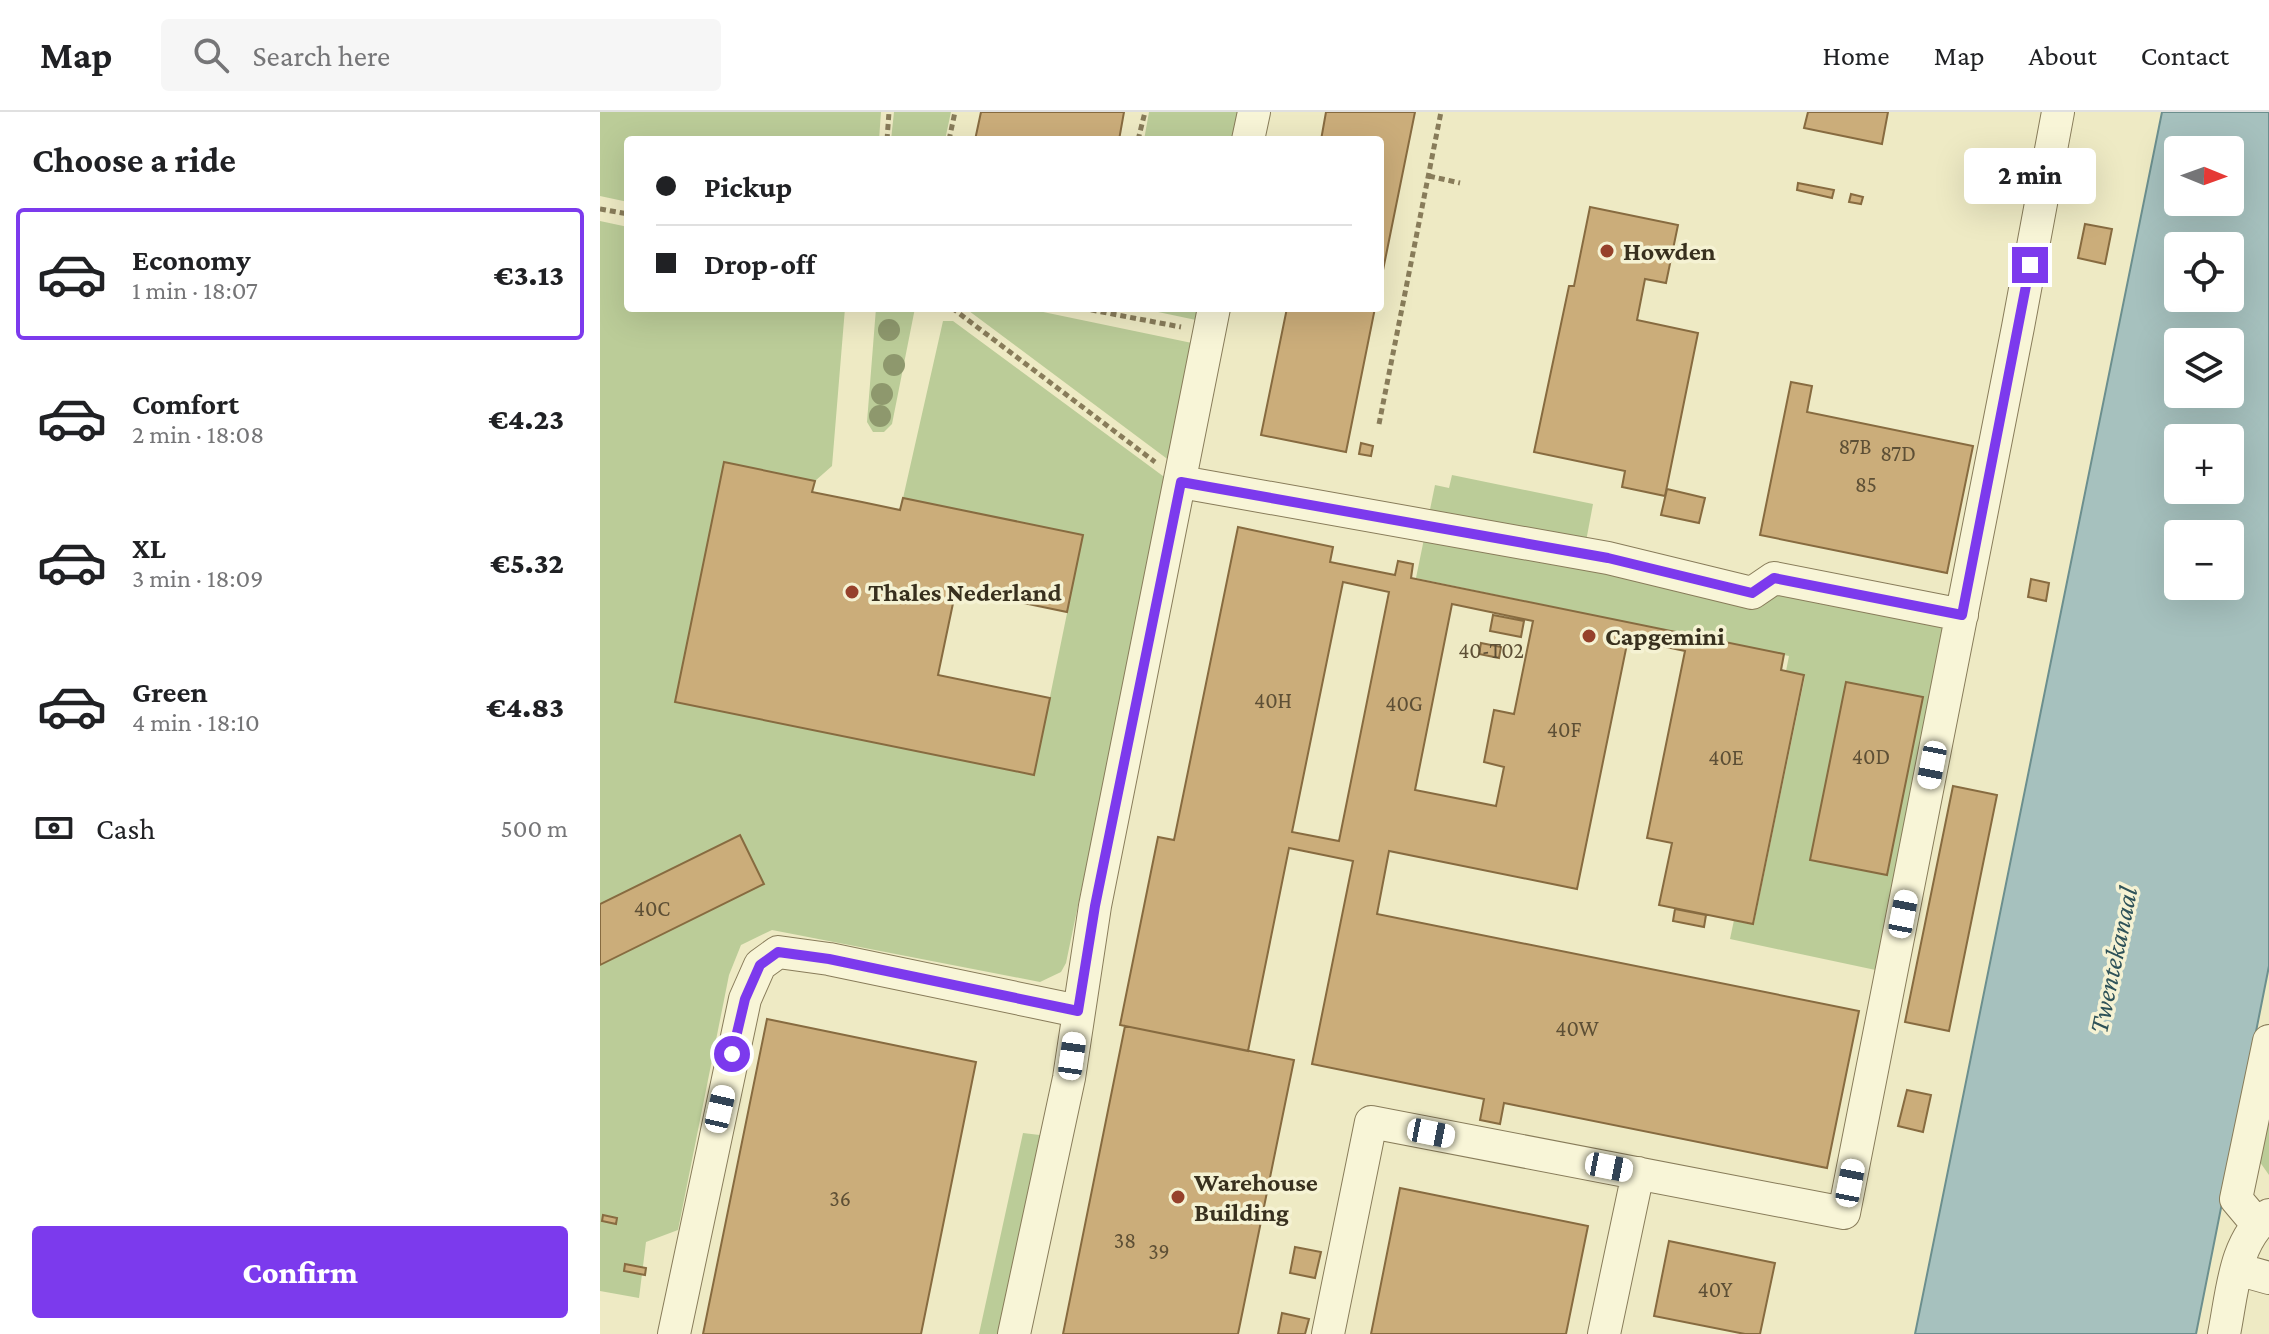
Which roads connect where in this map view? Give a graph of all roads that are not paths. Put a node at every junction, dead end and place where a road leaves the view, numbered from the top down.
1 (1254, 112) edge
2 (2058, 112) edge
3 (1249, 136) edge
4 (1212, 320) edge
5 (1181, 482) junction
6 (1962, 615) junction
7 (1078, 1011) junction
8 (2269, 1041) edge
9 (1638, 1173) junction
10 (2263, 1220) edge
11 (2237, 1269) junction
12 (2269, 1278) edge
13 (674, 1334) edge
14 (1014, 1334) edge
15 (1328, 1334) edge
16 (1604, 1334) edge
17 (2224, 1334) edge

1 - 3 street
2 - 6 street
4 - 5 street
5 - 6 street
5 - 7 street
6 - 9 street
7 - 13 street
7 - 14 street
8 - 10 street
9 - 15 street
9 - 16 street
10 - 11 street
11 - 12 street
11 - 17 street

